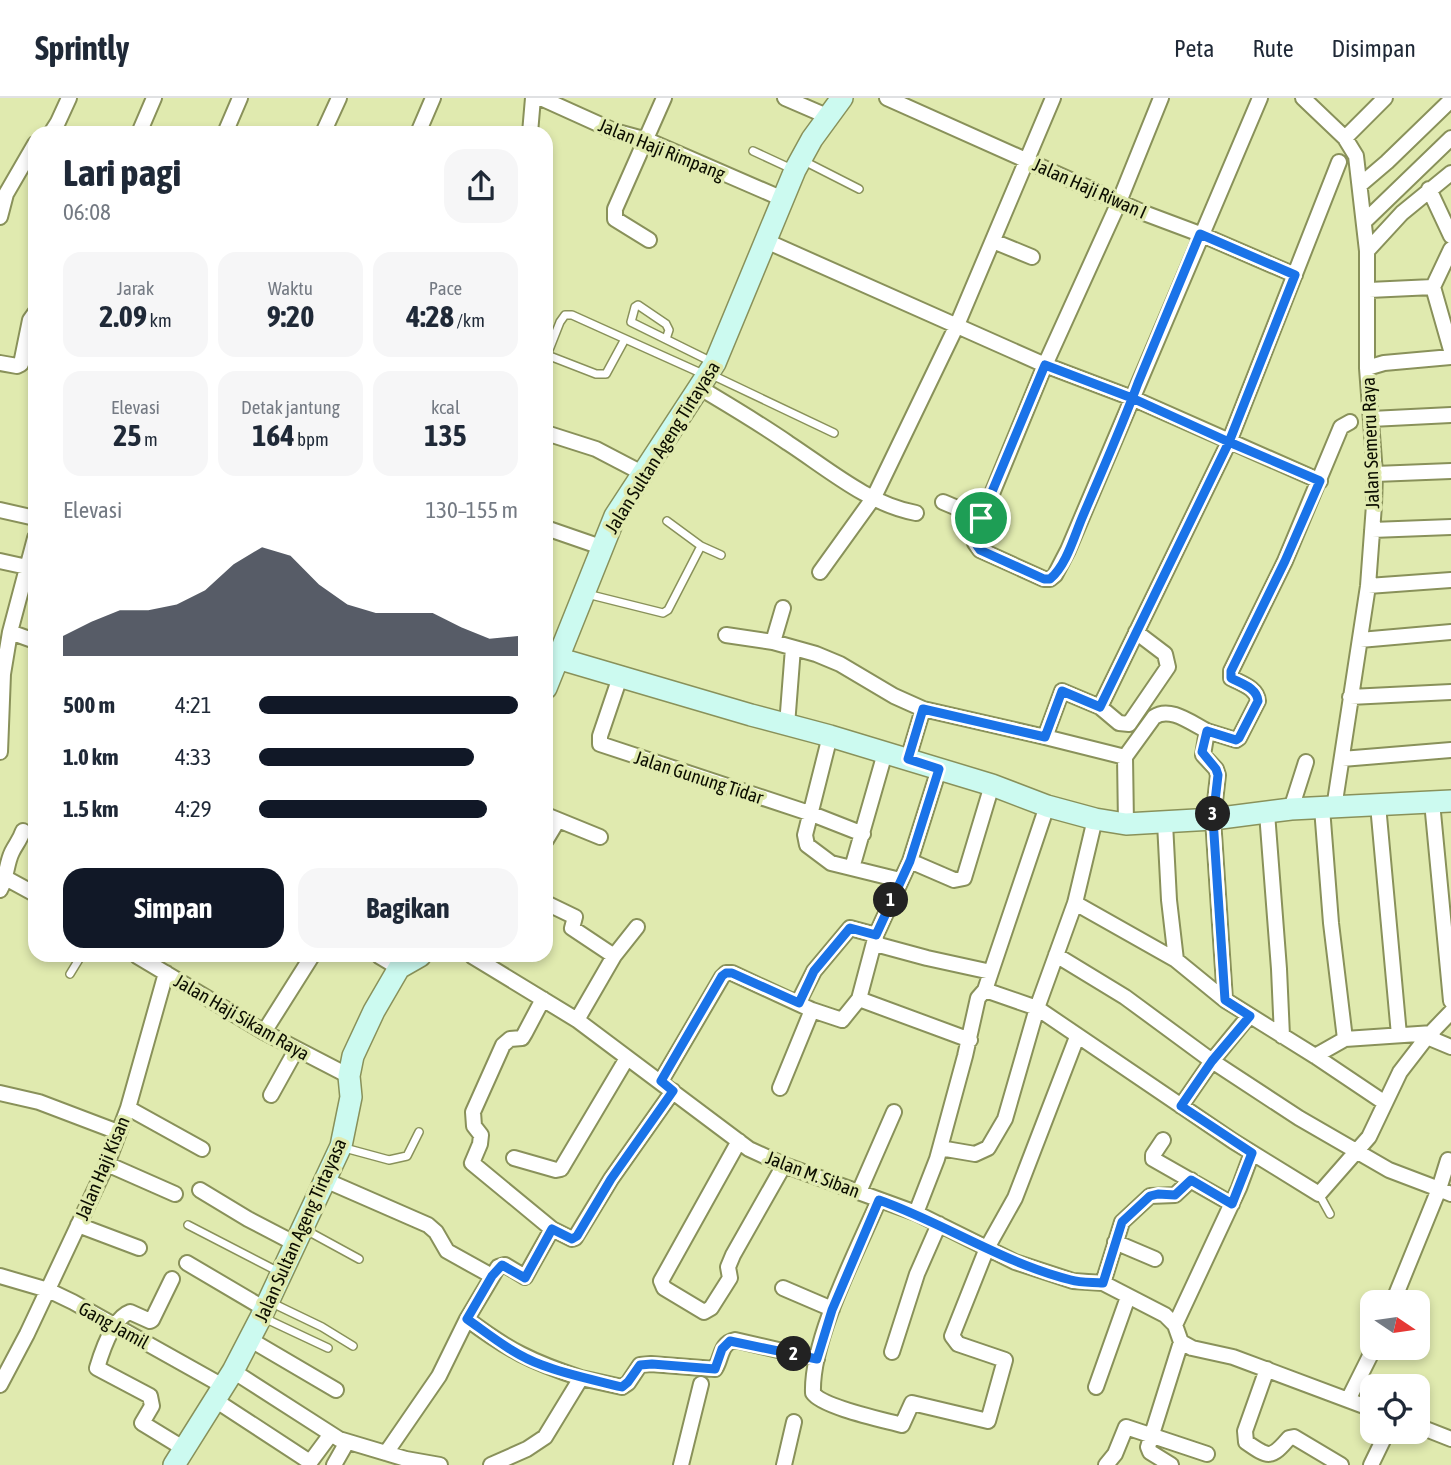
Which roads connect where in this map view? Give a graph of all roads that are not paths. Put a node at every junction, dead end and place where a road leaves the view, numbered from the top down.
1 (69, 98) edge
2 (154, 98) edge
3 (240, 98) edge
4 (339, 98) edge
5 (433, 98) edge
6 (533, 98) edge
7 (541, 98) edge
8 (664, 98) edge
9 (785, 98) edge
10 (842, 98) edge
11 (887, 98) edge
12 (1054, 98) edge
13 (1161, 98) edge
14 (1260, 98) edge
15 (1385, 98) edge
16 (1305, 99) edge
17 (1451, 100) edge
18 (829, 117) junction
19 (55, 126) edge
20 (142, 126) edge
21 (228, 126) edge
22 (326, 126) edge
23 (421, 126) edge
24 (531, 126) edge
25 (1345, 138) junction
26 (1451, 138) edge
27 (647, 140) junction
28 (753, 151) dead end
29 (28, 154) edge
30 (1028, 160) junction
31 (1339, 162) dead end
32 (798, 165) junction
33 (1451, 173) edge
34 (1360, 185) junction
35 (859, 189) dead end
36 (1429, 189) junction
37 (3, 192) edge
38 (782, 199) junction
39 (1119, 202) junction
40 (0, 217) edge
41 (1365, 221) junction
42 (1200, 234) junction
43 (1451, 236) edge
44 (649, 240) dead end
45 (993, 241) junction
46 (765, 242) junction
47 (1451, 249) edge
48 (1367, 251) junction
49 (1032, 257) dead end
50 (1295, 275) junction
51 (1433, 287) junction
52 (1369, 290) junction
53 (1444, 308) edge
54 (957, 325) junction
55 (28, 330) edge
56 (625, 339) junction
57 (553, 340) edge
58 (666, 340) junction
59 (1451, 350) edge
60 (553, 357) edge
61 (1451, 357) edge
62 (0, 363) edge
63 (1045, 365) junction
64 (1367, 368) junction
65 (708, 375) junction
66 (1132, 398) junction
67 (1451, 415) edge
68 (1371, 419) junction
69 (1350, 422) dead end
70 (834, 433) dead end
71 (553, 435) edge
72 (1229, 442) junction
73 (1451, 471) edge
74 (642, 472) junction
75 (1375, 474) junction
76 (1320, 481) junction
77 (874, 497) junction
78 (943, 502) dead end
79 (0, 510) edge
80 (916, 513) dead end
81 (28, 516) edge
82 (981, 518) junction
83 (667, 521) dead end
84 (1451, 527) edge
85 (553, 530) edge
86 (1372, 530) junction
87 (701, 546) junction
88 (601, 547) junction
89 (721, 555) dead end
90 (0, 561) edge
91 (28, 563) edge
92 (27, 567) junction
93 (820, 572) dead end
94 (1451, 580) edge
95 (1368, 586) junction
96 (583, 593) junction
97 (783, 608) dead end
98 (10, 632) junction
99 (1136, 632) junction
100 (1451, 632) edge
101 (726, 635) dead end
102 (28, 638) edge
103 (1360, 640) junction
104 (773, 642) junction
105 (793, 648) junction
106 (557, 657) junction
107 (553, 668) edge
108 (2, 673) edge
109 (620, 677) junction
110 (1451, 692) edge
111 (1350, 697) junction
112 (1100, 707) junction
113 (923, 709) junction
114 (787, 725) junction
115 (1207, 731) junction
116 (831, 736) junction
117 (1045, 737) junction
118 (1451, 750) edge
119 (0, 752) edge
120 (886, 753) junction
121 (1125, 757) junction
122 (908, 759) junction
123 (1342, 759) junction
124 (1306, 762) dead end
125 (939, 769) junction
126 (992, 785) junction
127 (1441, 802) edge
128 (1378, 805) junction
129 (1047, 808) junction
130 (1328, 808) junction
131 (1291, 809) junction
132 (1267, 813) junction
133 (812, 814) junction
134 (553, 818) edge
135 (1094, 819) junction
136 (1213, 819) junction
137 (1165, 823) junction
138 (1126, 824) junction
139 (23, 831) dead end
140 (863, 834) junction
141 (600, 837) dead end
142 (910, 861) junction
143 (852, 868) junction
144 (900, 880) junction
145 (2, 882) edge
146 (28, 891) edge
147 (1075, 903) junction
148 (553, 906) edge
149 (637, 927) dead end
150 (876, 938) junction
151 (1056, 955) junction
152 (614, 956) junction
153 (1176, 960) junction
154 (77, 962) edge
155 (149, 962) edge
156 (308, 962) edge
157 (390, 962) edge
158 (410, 962) edge
159 (482, 962) edge
160 (400, 968) junction
161 (992, 972) junction
162 (166, 973) junction
163 (70, 974) dead end
164 (985, 990) junction
165 (543, 999) junction
166 (859, 999) junction
167 (1225, 1000) junction
168 (1451, 1001) edge
169 (805, 1006) junction
170 (1037, 1008) junction
171 (1451, 1012) edge
172 (1250, 1016) junction
173 (577, 1020) junction
174 (264, 1032) junction
175 (1399, 1035) junction
176 (1430, 1035) junction
177 (1282, 1036) junction
178 (1077, 1037) junction
179 (970, 1040) junction
180 (1345, 1040) junction
181 (1451, 1047) edge
182 (296, 1050) junction
183 (1315, 1056) junction
184 (627, 1058) junction
185 (1212, 1061) junction
186 (349, 1076) junction
187 (667, 1086) junction
188 (780, 1088) dead end
189 (0, 1093) edge
190 (271, 1096) dead end
191 (1385, 1103) junction
192 (1181, 1106) junction
193 (128, 1108) junction
194 (894, 1112) dead end
195 (118, 1132) junction
196 (419, 1132) dead end
197 (1163, 1140) dead end
198 (739, 1141) junction
199 (341, 1146) junction
200 (940, 1148) junction
201 (202, 1149) dead end
202 (1358, 1151) junction
203 (1252, 1153) junction
204 (514, 1158) dead end
205 (1448, 1160) dead end
206 (107, 1164) junction
207 (784, 1165) junction
208 (325, 1180) junction
209 (1191, 1180) junction
210 (200, 1190) dead end
211 (1445, 1191) edge
212 (859, 1192) junction
213 (175, 1194) dead end
214 (1319, 1194) junction
215 (879, 1200) junction
216 (1232, 1204) junction
217 (916, 1213) junction
218 (1330, 1214) dead end
219 (939, 1224) junction
220 (78, 1225) junction
221 (188, 1226) dead end
222 (552, 1229) junction
223 (300, 1236) junction
224 (1115, 1242) junction
225 (139, 1248) dead end
226 (987, 1248) junction
227 (359, 1259) dead end
228 (1155, 1259) dead end
229 (187, 1263) dead end
230 (277, 1271) junction
231 (0, 1276) edge
232 (492, 1276) junction
233 (172, 1279) dead end
234 (1103, 1283) junction
235 (783, 1289) dead end
236 (48, 1290) junction
237 (1399, 1290) edge
238 (1128, 1297) junction
239 (265, 1309) junction
240 (832, 1310) junction
241 (467, 1319) junction
242 (116, 1325) junction
243 (1175, 1325) junction
244 (249, 1339) junction
245 (1181, 1342) junction
246 (353, 1346) dead end
247 (328, 1349) dead end
248 (892, 1352) dead end
249 (817, 1359) junction
250 (1368, 1360) edge
251 (1267, 1369) junction
252 (581, 1378) junction
253 (701, 1384) dead end
254 (0, 1385) edge
255 (223, 1386) junction
256 (1096, 1387) dead end
257 (336, 1390) dead end
258 (1349, 1400) junction
259 (1360, 1404) edge
260 (794, 1422) dead end
261 (1430, 1431) edge
262 (331, 1434) junction
263 (1151, 1434) junction
264 (1451, 1439) edge
265 (347, 1442) junction
266 (1381, 1444) edge
267 (386, 1453) junction
268 (1207, 1454) dead end
269 (178, 1457) edge
270 (309, 1464) edge
271 (334, 1465) edge
272 (440, 1465) edge
273 (491, 1465) edge
274 (681, 1465) edge
275 (784, 1465) edge
276 (1106, 1465) edge
277 (1171, 1465) edge
278 (1341, 1465) edge
279 (1371, 1465) edge

1 - 19 street
2 - 20 street
3 - 21 street
4 - 22 street
5 - 23 street
6 - 24 street
7 - 27 street, Jalan Haji Rimpang
8 - 27 street
9 - 18 street
10 - 18 main road, Jalan Sultan Ageng Tirtayasa
11 - 30 street, Jalan Haji Riwan I
12 - 30 street
13 - 39 street
14 - 42 street
15 - 25 street
16 - 25 street, Jalan Semeru Raya
17 - 34 street
18 - 32 main road, Jalan Sultan Ageng Tirtayasa
25 - 34 street, Jalan Semeru Raya
26 - 41 street
27 - 38 street, Jalan Haji Rimpang
27 - 44 street
28 - 32 lane
29 - 37 street
30 - 39 street, Jalan Haji Riwan I
30 - 45 street
31 - 50 street
32 - 35 lane
32 - 38 main road, Jalan Sultan Ageng Tirtayasa
33 - 36 street
34 - 41 street, Jalan Semeru Raya
36 - 43 street
36 - 48 street
37 - 40 street
38 - 46 main road, Jalan Sultan Ageng Tirtayasa
39 - 42 street, Jalan Haji Riwan I
39 - 63 street
41 - 48 street, Jalan Semeru Raya
42 - 50 street, Jalan Haji Riwan I
42 - 66 street
45 - 49 street
45 - 54 street
46 - 54 street
46 - 65 main road, Jalan Sultan Ageng Tirtayasa
47 - 51 street
48 - 52 street, Jalan Semeru Raya
50 - 72 street
51 - 52 street
51 - 53 street
52 - 64 street, Jalan Semeru Raya
53 - 59 street
54 - 63 street
54 - 77 street
55 - 62 street
56 - 57 lane
56 - 60 lane
56 - 65 lane
58 - 58 lane
58 - 65 lane
61 - 64 street
63 - 66 street
63 - 82 street
64 - 68 street, Jalan Semeru Raya
65 - 70 lane
65 - 74 main road, Jalan Sultan Ageng Tirtayasa
65 - 77 street
66 - 72 street
66 - 82 street
67 - 68 street
68 - 75 street, Jalan Semeru Raya
69 - 76 street
71 - 74 street
72 - 76 street
72 - 99 street
73 - 75 street
74 - 88 main road, Jalan Sultan Ageng Tirtayasa
75 - 86 street, Jalan Semeru Raya
76 - 115 street
77 - 80 street
77 - 93 street
78 - 82 street
79 - 81 street
83 - 87 lane
84 - 86 street
85 - 88 street
86 - 95 street, Jalan Semeru Raya
87 - 89 lane
87 - 96 lane
88 - 96 main road, Jalan Sultan Ageng Tirtayasa
90 - 92 street
91 - 92 street
92 - 98 street
94 - 95 street
95 - 103 street, Jalan Semeru Raya
96 - 106 main road, Jalan Sultan Ageng Tirtayasa
97 - 104 street
98 - 102 street
98 - 108 street
99 - 112 street
99 - 112 street
100 - 103 street
101 - 104 street
103 - 111 street, Jalan Semeru Raya
104 - 105 street
105 - 113 street
105 - 114 street
106 - 107 main road, Jalan Sultan Ageng Tirtayasa
106 - 109 main road
108 - 119 street
109 - 114 main road
109 - 133 street, Jalan Gunung Tidar
110 - 111 street
111 - 123 street, Jalan Semeru Raya
112 - 117 street
113 - 117 street
113 - 122 street
114 - 116 main road
115 - 121 street
115 - 136 street
116 - 120 main road
116 - 133 street
117 - 121 street
118 - 123 street
120 - 122 main road
120 - 140 street
121 - 138 street
122 - 125 main road
123 - 130 street, Jalan Semeru Raya
124 - 131 street
125 - 126 main road
125 - 142 street
126 - 129 main road
126 - 142 street
127 - 128 main road
127 - 168 street
128 - 130 main road
128 - 175 street
129 - 135 main road
129 - 161 street
130 - 131 main road
130 - 180 street, Jalan Semeru Raya
131 - 132 main road
132 - 136 main road
132 - 177 street
133 - 140 street, Jalan Gunung Tidar
133 - 143 street
134 - 141 street
135 - 138 main road
135 - 147 street
136 - 137 main road
136 - 167 street
137 - 138 main road
137 - 153 street
139 - 145 street
140 - 143 street
142 - 144 street
143 - 144 street
144 - 150 street
145 - 146 street
147 - 151 street
147 - 153 street
148 - 152 street
149 - 152 street
150 - 161 street
150 - 166 street
150 - 169 street
151 - 170 street
151 - 185 street
152 - 173 street
153 - 167 street
154 - 163 lane
155 - 162 street, Jalan Haji Sikam Raya
156 - 174 street
157 - 160 street
158 - 160 main road, Jalan Sultan Ageng Tirtayasa
159 - 165 street, Jalan M. Siban
160 - 186 main road, Jalan Sultan Ageng Tirtayasa
161 - 164 street
162 - 174 street, Jalan Haji Sikam Raya
162 - 193 street, Jalan Haji Kisan
164 - 170 street
164 - 179 street
165 - 173 street, Jalan M. Siban
165 - 222 street
166 - 169 street
166 - 179 street
167 - 172 street
169 - 187 street
169 - 188 street
170 - 178 street
170 - 200 street
171 - 176 street
172 - 177 street
172 - 185 street
173 - 184 street, Jalan M. Siban
174 - 182 street, Jalan Haji Sikam Raya
175 - 176 street
175 - 180 street
176 - 181 street
176 - 191 street
177 - 183 street
178 - 192 street
178 - 226 street
179 - 200 street
180 - 183 street
182 - 186 street, Jalan Haji Sikam Raya
182 - 190 street
183 - 191 street
184 - 187 street, Jalan M. Siban
184 - 204 street
185 - 192 street
185 - 202 street
186 - 199 main road, Jalan Sultan Ageng Tirtayasa
187 - 198 street, Jalan M. Siban
187 - 222 street
189 - 195 street
191 - 202 street
192 - 203 street
193 - 195 street, Jalan Haji Kisan
193 - 201 street
194 - 212 street
195 - 206 street, Jalan Haji Kisan
196 - 199 lane
197 - 209 street
198 - 207 street, Jalan M. Siban
198 - 207 street
199 - 208 main road, Jalan Sultan Ageng Tirtayasa
200 - 217 street
202 - 211 street
202 - 214 street
203 - 214 street
203 - 216 street
205 - 211 street
206 - 213 street
206 - 220 street, Jalan Haji Kisan
207 - 212 street, Jalan M. Siban
208 - 223 main road, Jalan Sultan Ageng Tirtayasa
208 - 232 street
209 - 216 street
209 - 224 street
210 - 223 street
211 - 237 street
212 - 215 street, Jalan M. Siban
214 - 218 lane
215 - 217 street, Jalan M. Siban
215 - 240 street
216 - 243 street
217 - 219 street, Jalan M. Siban
219 - 226 street, Jalan M. Siban
219 - 248 street
220 - 225 street
220 - 236 street, Jalan Haji Kisan
221 - 230 lane
222 - 232 street
223 - 227 lane
223 - 230 main road, Jalan Sultan Ageng Tirtayasa
224 - 228 street
224 - 234 street
226 - 234 street, Jalan M. Siban
226 - 249 street
229 - 239 street
230 - 239 main road, Jalan Sultan Ageng Tirtayasa
231 - 236 street, Gang Jamil
232 - 241 street
233 - 242 street
234 - 238 street, Jalan M. Siban
235 - 240 street
236 - 242 street, Gang Jamil
236 - 254 street, Jalan Haji Kisan
238 - 243 street, Jalan M. Siban
238 - 256 street
239 - 244 main road, Jalan Sultan Ageng Tirtayasa
239 - 246 lane
239 - 247 lane
240 - 249 street
241 - 252 street
241 - 267 street
242 - 255 street, Gang Jamil
242 - 269 street
243 - 245 street
244 - 255 main road, Jalan Sultan Ageng Tirtayasa
244 - 257 street
245 - 251 street
245 - 263 street
249 - 252 street
250 - 258 street
251 - 258 street
251 - 278 street
252 - 273 street
253 - 274 street
255 - 262 street
255 - 269 main road, Jalan Sultan Ageng Tirtayasa
255 - 270 street
258 - 259 street
260 - 275 street
261 - 264 street
262 - 265 street
262 - 270 street
263 - 268 street
263 - 276 street
263 - 277 street
265 - 267 street
265 - 271 street
266 - 279 street
267 - 272 street

